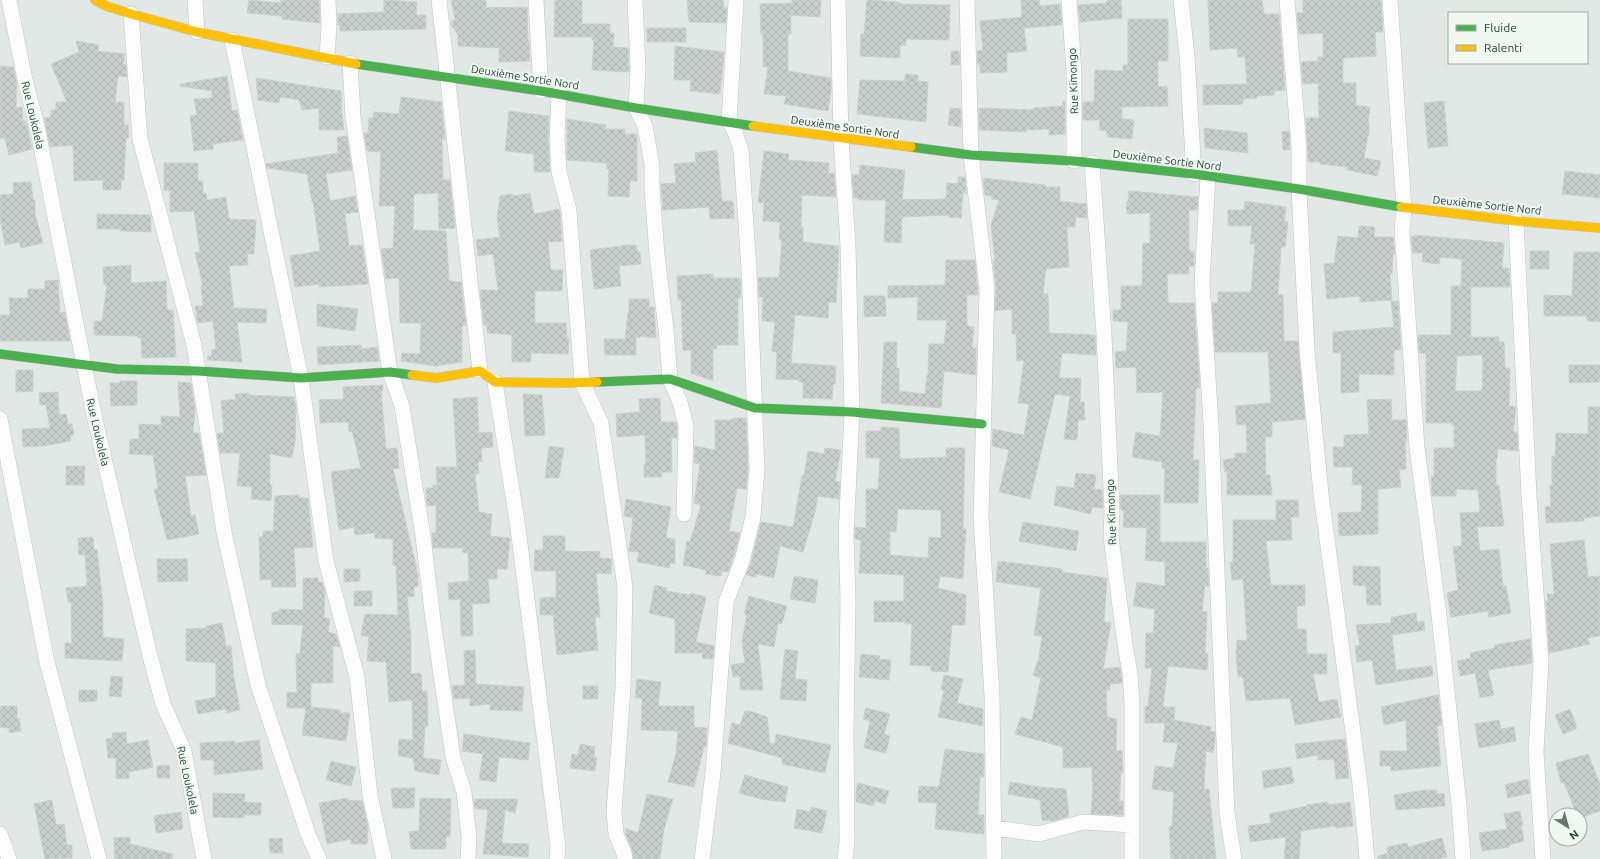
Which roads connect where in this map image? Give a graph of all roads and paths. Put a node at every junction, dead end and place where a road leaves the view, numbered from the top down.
1 (9, 0) edge
2 (95, 0) edge
3 (195, 0) edge
4 (328, 0) edge
5 (439, 0) edge
6 (536, 0) edge
7 (634, 0) edge
8 (736, 0) edge
9 (838, 0) edge
10 (967, 0) edge
11 (1069, 0) edge
12 (1181, 0) edge
13 (1287, 0) edge
14 (1390, 0) edge
15 (131, 14) junction
16 (197, 32) junction
17 (232, 40) junction
18 (327, 57) junction
19 (350, 63) junction
20 (448, 77) junction
21 (542, 91) junction
22 (559, 94) junction
23 (636, 108) junction
24 (729, 121) junction
25 (841, 139) junction
26 (971, 155) junction
27 (1074, 161) junction
28 (1092, 163) junction
29 (1201, 175) junction
30 (1299, 189) junction
31 (1404, 208) junction
32 (1516, 221) junction
33 (1600, 228) edge
34 (0, 354) edge
35 (84, 366) junction
36 (198, 371) junction
37 (480, 371) junction
38 (390, 372) junction
39 (301, 378) junction
40 (670, 380) junction
41 (494, 382) junction
42 (582, 382) junction
43 (755, 408) junction
44 (852, 412) junction
45 (0, 419) edge
46 (982, 424) junction
47 (684, 514) dead end
48 (1132, 825) junction
49 (995, 828) junction
50 (0, 834) edge
51 (9, 859) edge
52 (99, 859) edge
53 (204, 859) edge
54 (319, 859) edge
55 (384, 859) edge
56 (468, 859) edge
57 (557, 859) edge
58 (625, 859) edge
59 (702, 859) edge
60 (845, 859) edge
61 (994, 859) edge
62 (1132, 859) edge
63 (1234, 859) edge
64 (1367, 859) edge
65 (1463, 859) edge
66 (1543, 859) edge

1 - 35 street, Rue Loukolela
2 - 15 main road, Deuxième Sortie Nord
3 - 16 street
4 - 18 street
5 - 20 street
6 - 21 street
7 - 23 street
8 - 24 street
9 - 25 street
10 - 26 street
11 - 27 street, Rue Kimongo
12 - 29 street
13 - 30 street
14 - 31 street
15 - 16 main road, Deuxième Sortie Nord
15 - 36 street
16 - 17 main road, Deuxième Sortie Nord
17 - 18 main road, Deuxième Sortie Nord
17 - 39 street
18 - 19 main road, Deuxième Sortie Nord
19 - 20 main road, Deuxième Sortie Nord
19 - 38 street
20 - 21 main road, Deuxième Sortie Nord
20 - 37 street
21 - 22 main road, Deuxième Sortie Nord
22 - 23 main road, Deuxième Sortie Nord
22 - 42 street
23 - 24 main road, Deuxième Sortie Nord
23 - 40 street
24 - 25 main road, Deuxième Sortie Nord
24 - 43 street
25 - 26 main road, Deuxième Sortie Nord
25 - 44 street
26 - 27 main road, Deuxième Sortie Nord
26 - 46 street
27 - 28 main road, Deuxième Sortie Nord
28 - 29 main road, Deuxième Sortie Nord
28 - 48 street, Rue Kimongo
29 - 30 main road, Deuxième Sortie Nord
29 - 63 street
30 - 31 main road, Deuxième Sortie Nord
30 - 64 street
31 - 32 main road, Deuxième Sortie Nord
31 - 65 street
32 - 33 main road, Deuxième Sortie Nord
32 - 66 street
34 - 35 main road
35 - 36 main road
35 - 53 street, Rue Loukolela
36 - 39 main road
36 - 54 street
37 - 38 main road
37 - 41 main road
38 - 39 main road
38 - 56 street
39 - 55 street
40 - 42 main road
40 - 43 main road
40 - 47 street
41 - 42 main road
41 - 57 street
42 - 58 street
43 - 44 main road
43 - 59 street
44 - 46 main road
44 - 60 street
45 - 52 street
46 - 49 street
48 - 49 street
48 - 62 street, Rue Kimongo
49 - 61 street
50 - 51 street

